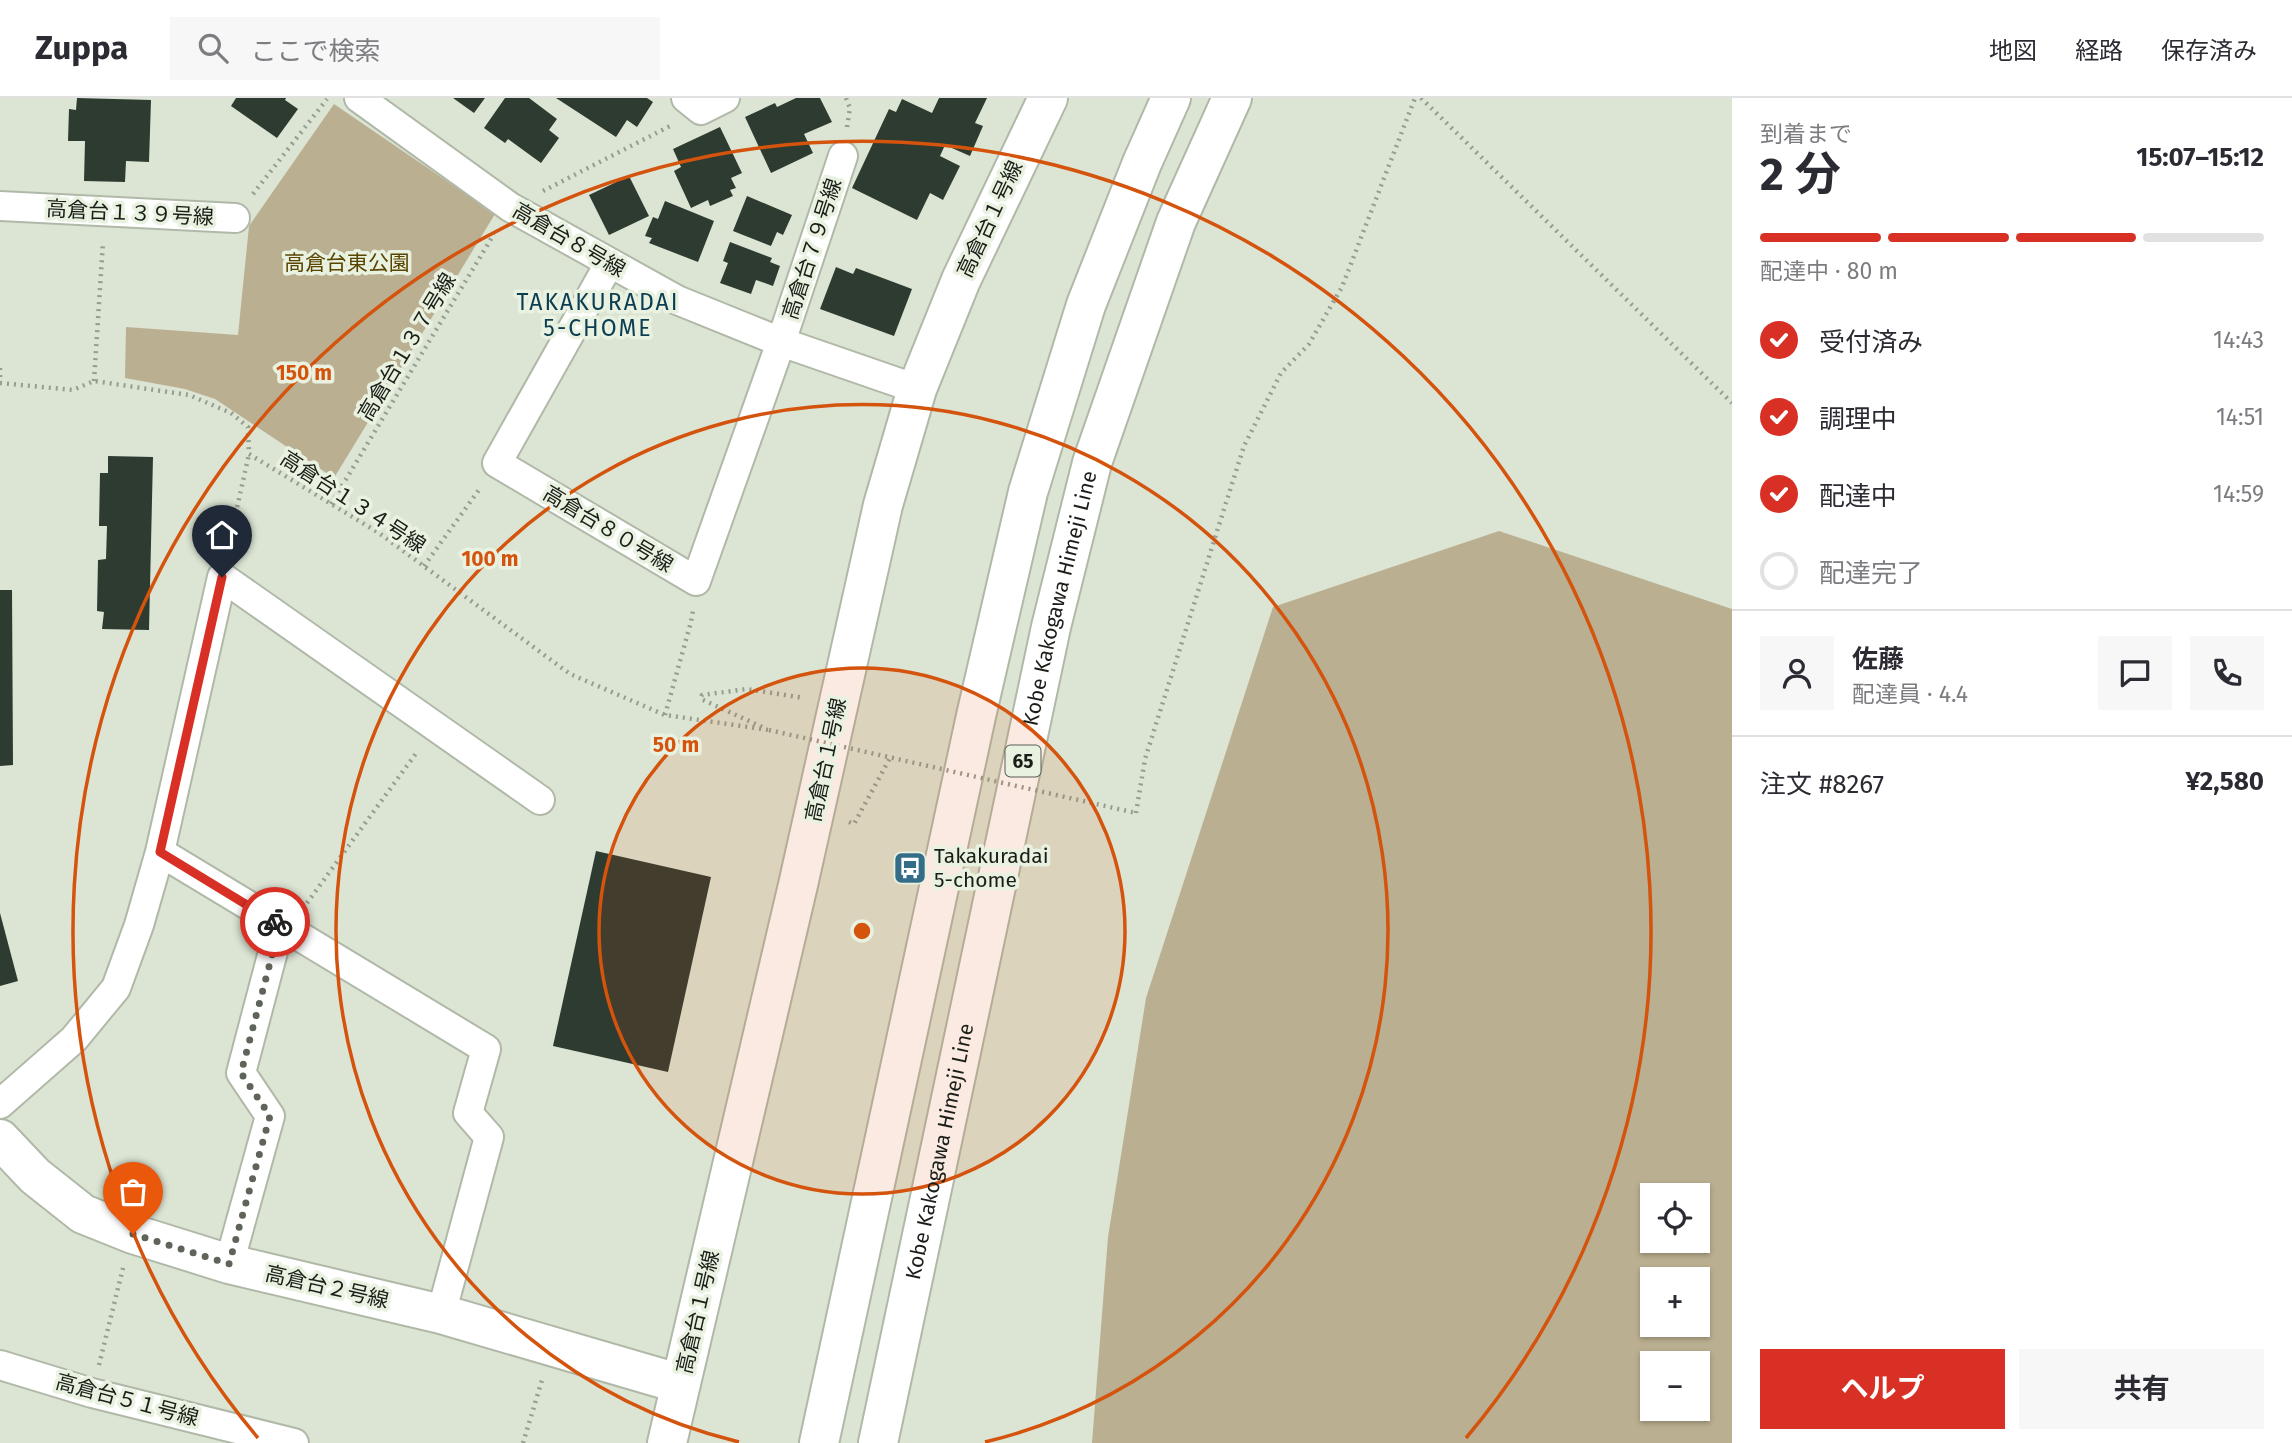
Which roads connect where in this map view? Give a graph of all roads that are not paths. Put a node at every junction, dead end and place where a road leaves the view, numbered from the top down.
1 (359, 98) edge
2 (1048, 98) edge
3 (1171, 98) edge
4 (1232, 98) edge
5 (843, 156) dead end
6 (0, 206) edge
7 (234, 218) road end
8 (609, 264) junction
9 (780, 342) junction
10 (917, 389) junction
11 (540, 800) dead end
12 (160, 852) junction
13 (284, 927) junction
14 (0, 1104) edge
15 (0, 1139) edge
16 (229, 1264) junction
17 (441, 1314) junction
18 (0, 1365) edge
19 (681, 1384) junction
20 (295, 1443) edge
21 (667, 1443) edge
22 (819, 1443) edge
23 (878, 1443) edge

1 - 8 street, 高倉台８号線
2 - 10 main road, 高倉台１号線
3 - 22 main road
4 - 23 main road, Kobe Kakogawa Himeji Line / 65
5 - 9 street, 高倉台７９号線
6 - 7 street, 高倉台１３９号線
8 - 9 street, 高倉台８号線
8 - 9 street, 高倉台８０号線
9 - 10 street, 高倉台８号線
10 - 19 main road, 高倉台１号線
11 - 12 street
12 - 13 street
12 - 14 street
13 - 16 street
13 - 17 street
15 - 16 main road, 高倉台２号線
16 - 17 main road, 高倉台２号線
17 - 19 main road, 高倉台２号線
18 - 20 street, 高倉台５１号線
19 - 21 main road, 高倉台１号線

